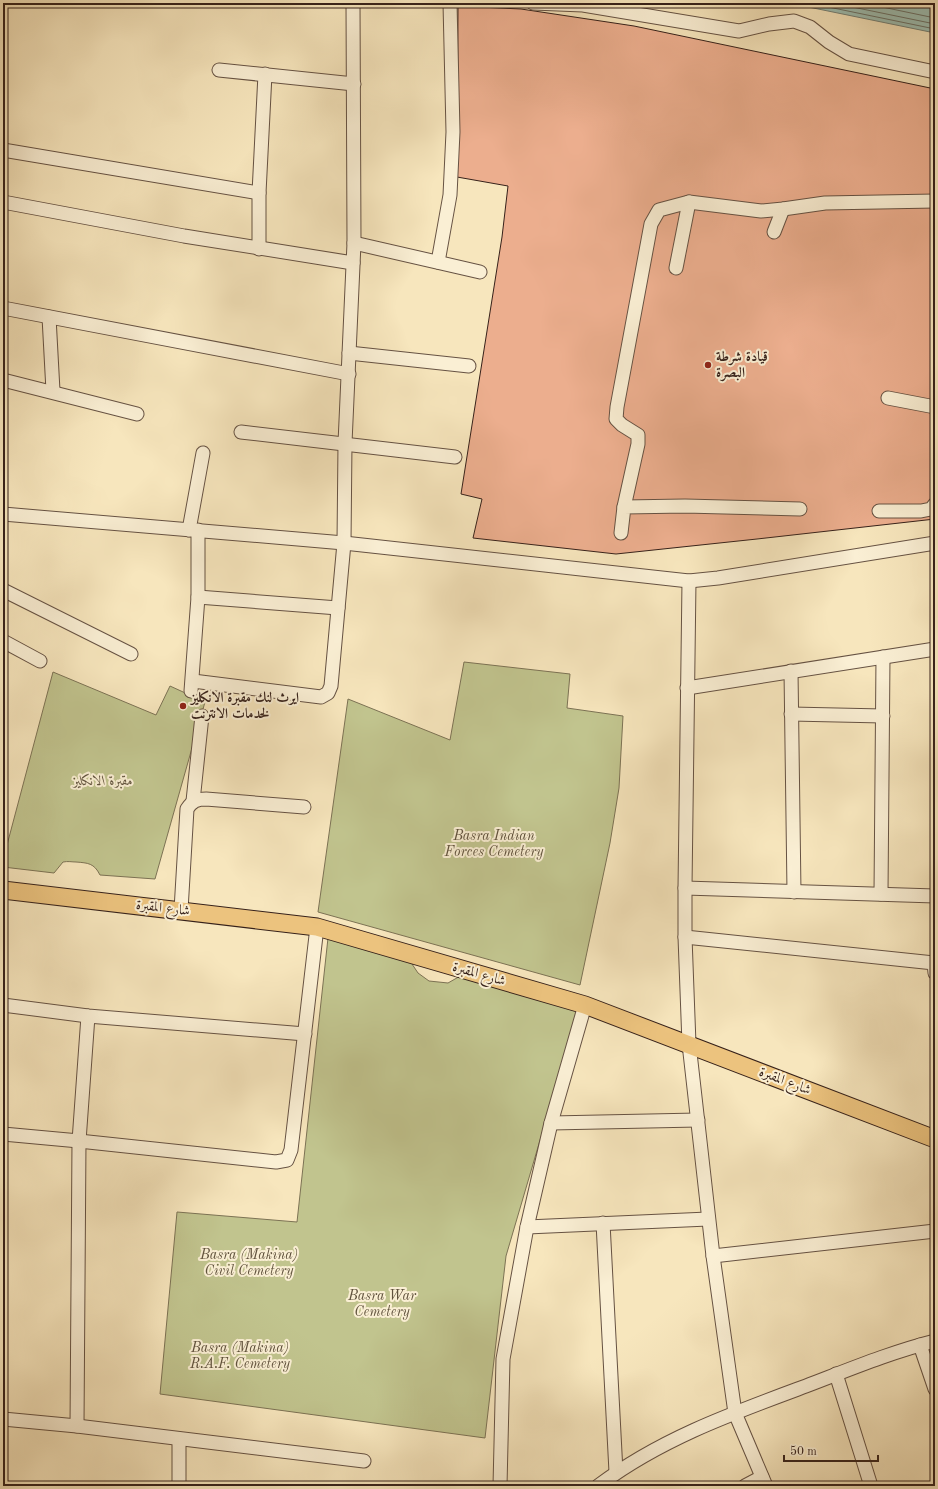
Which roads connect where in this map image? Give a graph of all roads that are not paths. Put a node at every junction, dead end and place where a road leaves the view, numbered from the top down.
1 (354, 3) edge
2 (450, 3) edge
3 (534, 3) edge
4 (219, 70) dead end
5 (935, 72) edge
6 (266, 74) junction
7 (354, 84) junction
8 (3, 150) edge
9 (259, 193) junction
10 (935, 201) edge
11 (3, 202) edge
12 (689, 202) junction
13 (783, 209) junction
14 (774, 232) dead end
15 (354, 243) junction
16 (259, 249) junction
17 (438, 262) junction
18 (353, 263) junction
19 (676, 268) dead end
20 (480, 272) dead end
21 (3, 308) edge
22 (49, 317) junction
23 (349, 352) junction
24 (469, 366) dead end
25 (349, 374) junction
26 (3, 380) edge
27 (52, 391) junction
28 (888, 398) dead end
29 (935, 407) edge
30 (137, 414) dead end
31 (241, 432) dead end
32 (345, 443) junction
33 (203, 453) dead end
34 (455, 457) dead end
35 (935, 504) edge
36 (624, 507) junction
37 (800, 509) dead end
38 (879, 511) dead end
39 (3, 514) edge
40 (193, 530) junction
41 (621, 533) dead end
42 (344, 543) junction
43 (935, 543) edge
44 (689, 581) junction
45 (3, 590) edge
46 (198, 597) junction
47 (338, 608) junction
48 (3, 641) edge
49 (935, 649) edge
50 (130, 654) dead end
51 (883, 657) junction
52 (40, 661) dead end
53 (791, 672) junction
54 (687, 688) junction
55 (791, 714) junction
56 (202, 716) dead end
57 (883, 716) junction
58 (193, 801) junction
59 (304, 807) dead end
60 (685, 888) junction
61 (3, 890) edge
62 (794, 892) junction
63 (881, 894) junction
64 (935, 896) edge
65 (181, 910) junction
66 (318, 927) junction
67 (685, 937) junction
68 (935, 973) edge
69 (3, 1005) edge
70 (585, 1005) junction
71 (88, 1016) junction
72 (305, 1034) junction
73 (689, 1044) junction
74 (698, 1120) junction
75 (551, 1124) junction
76 (3, 1134) edge
77 (935, 1139) edge
78 (79, 1141) junction
79 (708, 1220) junction
80 (603, 1223) junction
81 (528, 1227) junction
82 (935, 1231) edge
83 (713, 1256) junction
84 (935, 1341) edge
85 (920, 1345) junction
86 (836, 1374) junction
87 (935, 1389) edge
88 (735, 1413) junction
89 (3, 1419) edge
90 (77, 1426) junction
91 (179, 1439) junction
92 (364, 1461) dead end
93 (616, 1472) junction
94 (764, 1481) edge
95 (179, 1486) edge
96 (500, 1486) edge
97 (598, 1486) edge
98 (745, 1486) edge
99 (871, 1486) edge

1 - 7 street
2 - 17 street
3 - 5 street
4 - 6 street
6 - 7 street
6 - 9 street
7 - 15 street
8 - 9 street
9 - 16 street
10 - 13 street
11 - 16 street
12 - 13 street
12 - 19 street
12 - 36 street
13 - 14 street
15 - 17 street
15 - 18 street
16 - 18 street
17 - 20 street
18 - 23 street
21 - 22 street
22 - 25 street
22 - 27 street
23 - 24 street
23 - 25 street
25 - 32 street
26 - 27 street
27 - 30 street
28 - 29 street
31 - 32 street
32 - 34 street
32 - 42 street
33 - 40 street
35 - 38 street
36 - 37 street
36 - 41 street
39 - 40 street
40 - 42 street
40 - 46 street
42 - 44 street
42 - 47 street
43 - 44 street
44 - 54 street
45 - 50 street
46 - 47 street
46 - 47 street
48 - 52 street
49 - 51 street
51 - 53 street
51 - 57 street
53 - 54 street
53 - 55 street
54 - 60 street
55 - 57 street
55 - 62 street
56 - 58 street
57 - 63 street
58 - 59 street
58 - 65 street
60 - 62 street
60 - 67 street
61 - 65 main road, شارع المقبرة
62 - 63 street
63 - 64 street
65 - 66 main road, شارع المقبرة
66 - 70 main road, شارع المقبرة
66 - 72 street
67 - 68 street
67 - 73 street
69 - 71 street
70 - 73 main road, شارع المقبرة
70 - 75 street
71 - 72 street
71 - 78 street
72 - 78 street
73 - 74 street
73 - 77 main road, شارع المقبرة
74 - 75 street
74 - 79 street
75 - 81 street
76 - 78 street
78 - 90 street
79 - 80 street
79 - 83 street
80 - 81 street
80 - 93 street
81 - 96 street
82 - 83 street
83 - 88 street
84 - 85 street
85 - 86 street
85 - 87 street
86 - 88 street
86 - 99 street
88 - 93 street
88 - 94 street
89 - 90 street
90 - 91 street
91 - 92 street
91 - 95 street
93 - 97 street
94 - 98 street

